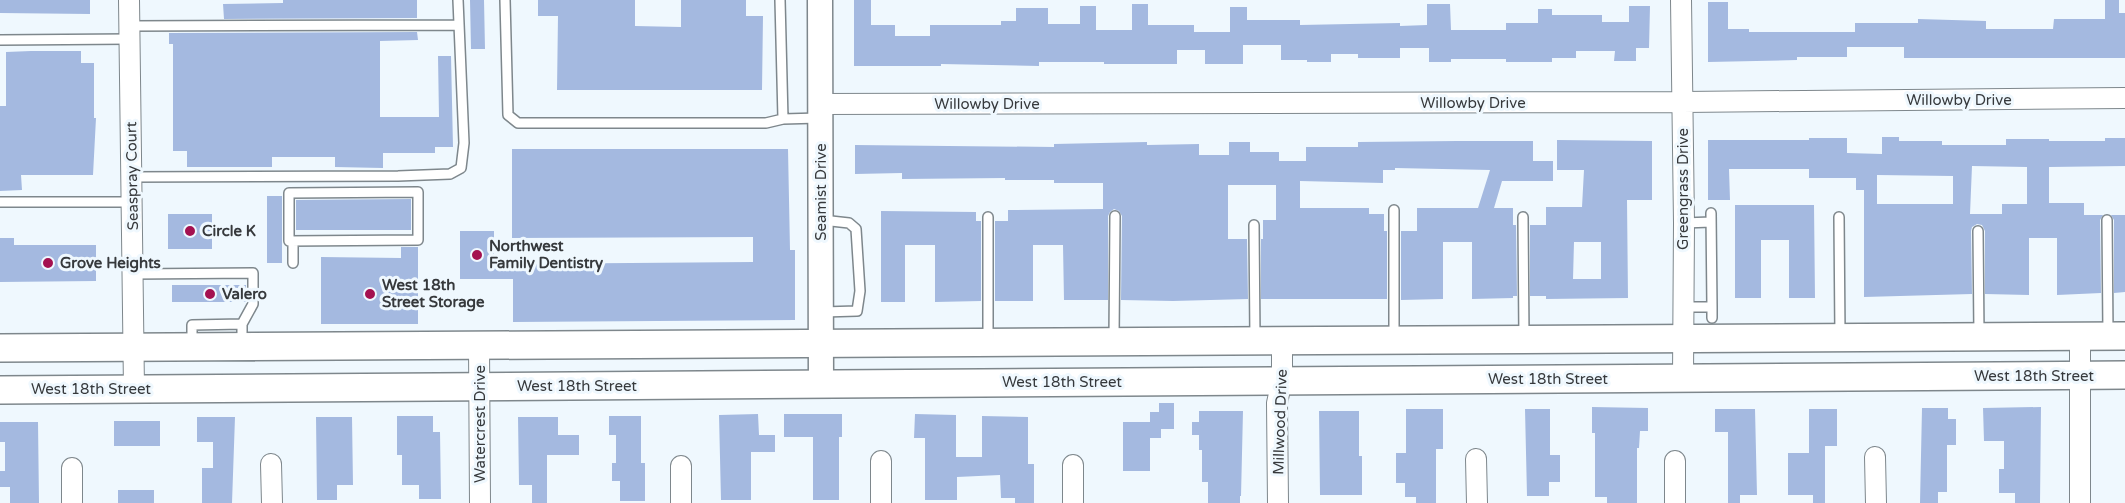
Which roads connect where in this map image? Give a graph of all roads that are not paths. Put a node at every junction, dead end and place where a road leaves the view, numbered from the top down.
1 (129, 0) edge
2 (458, 0) edge
3 (505, 0) edge
4 (780, 0) edge
5 (820, 0) edge
6 (1681, 0) edge
7 (458, 25) junction
8 (130, 32) junction
9 (0, 40) edge
10 (2125, 98) edge
11 (1683, 102) junction
12 (820, 111) junction
13 (783, 119) junction
14 (132, 177) junction
15 (0, 202) edge
16 (132, 202) junction
17 (1394, 210) dead end
18 (1115, 216) dead end
19 (988, 217) dead end
20 (1523, 217) dead end
21 (1839, 218) dead end
22 (820, 220) junction
23 (2107, 220) dead end
24 (1684, 223) junction
25 (1254, 225) dead end
26 (1978, 231) dead end
27 (293, 241) junction
28 (293, 263) dead end
29 (133, 274) junction
30 (1683, 307) junction
31 (1712, 307) junction
32 (821, 312) junction
33 (1712, 318) dead end
34 (242, 336) junction
35 (2080, 336) junction
36 (2116, 336) edge
37 (1980, 337) junction
38 (1840, 338) junction
39 (1880, 338) junction
40 (1683, 339) junction
41 (1394, 340) junction
42 (1524, 340) junction
43 (1255, 341) junction
44 (1282, 341) junction
45 (988, 342) junction
46 (1054, 342) junction
47 (1114, 342) junction
48 (821, 344) junction
49 (479, 346) junction
50 (0, 348) edge
51 (134, 348) junction
52 (2081, 375) junction
53 (2125, 375) edge
54 (1880, 377) junction
55 (1683, 378) junction
56 (1282, 381) junction
57 (1054, 383) junction
58 (821, 384) junction
59 (479, 387) junction
60 (134, 389) junction
61 (0, 390) edge
62 (1875, 457) dead end
63 (1476, 459) dead end
64 (880, 461) dead end
65 (1675, 461) dead end
66 (271, 464) dead end
67 (1072, 465) dead end
68 (681, 466) dead end
69 (72, 468) dead end
70 (72, 503) edge
71 (272, 503) edge
72 (480, 503) edge
73 (681, 503) edge
74 (881, 503) edge
75 (1073, 503) edge
76 (1278, 503) edge
77 (1477, 503) edge
78 (1675, 503) edge
79 (1876, 503) edge
80 (2080, 503) edge

1 - 8 street, Seaspray Court
2 - 7 lane
3 - 13 lane
4 - 13 lane
5 - 12 street, Seamist Drive
6 - 11 street, Greengrass Drive
7 - 8 lane
7 - 14 lane
8 - 9 lane
8 - 14 street, Seaspray Court
10 - 11 street, Willowby Drive
11 - 12 street, Willowby Drive
11 - 24 street, Greengrass Drive
12 - 13 lane
12 - 22 street, Seamist Drive
14 - 16 street, Seaspray Court
15 - 16 lane
16 - 29 street, Seaspray Court
17 - 41 lane
18 - 47 lane
19 - 45 lane
20 - 42 lane
21 - 38 lane
22 - 32 street, Seamist Drive
22 - 32 lane
23 - 36 lane
24 - 30 street, Greengrass Drive
24 - 31 lane
25 - 43 lane
26 - 37 lane
27 - 27 lane
27 - 28 lane
29 - 34 lane
29 - 51 street, Seaspray Court
30 - 31 lane
30 - 40 street, Greengrass Drive
31 - 33 lane
32 - 48 street, Seamist Drive
34 - 49 main road
34 - 51 main road
35 - 36 main road
35 - 37 main road
35 - 52 street
37 - 39 main road
38 - 39 main road
38 - 40 main road
39 - 54 main road
40 - 42 main road
40 - 55 street, Greengrass Drive
41 - 42 main road
41 - 44 main road
43 - 44 main road
43 - 47 main road
44 - 56 street, Millwood Drive
45 - 46 main road
45 - 48 main road
46 - 47 main road
46 - 57 main road
48 - 49 main road
48 - 58 street, Seamist Drive
49 - 59 street, Watercrest Drive
50 - 51 main road
51 - 60 street, Seaspray Court
52 - 53 main road, West 18th Street
52 - 54 main road, West 18th Street
52 - 80 street
54 - 55 main road, West 18th Street
55 - 56 main road, West 18th Street
56 - 57 main road, West 18th Street
56 - 76 street, Millwood Drive
57 - 58 main road, West 18th Street
58 - 59 main road, West 18th Street
59 - 60 main road, West 18th Street
59 - 72 street, Watercrest Drive
60 - 61 main road, West 18th Street
62 - 79 street
63 - 77 street
64 - 74 street
65 - 78 street
66 - 71 street
67 - 75 street
68 - 73 street
69 - 70 street

